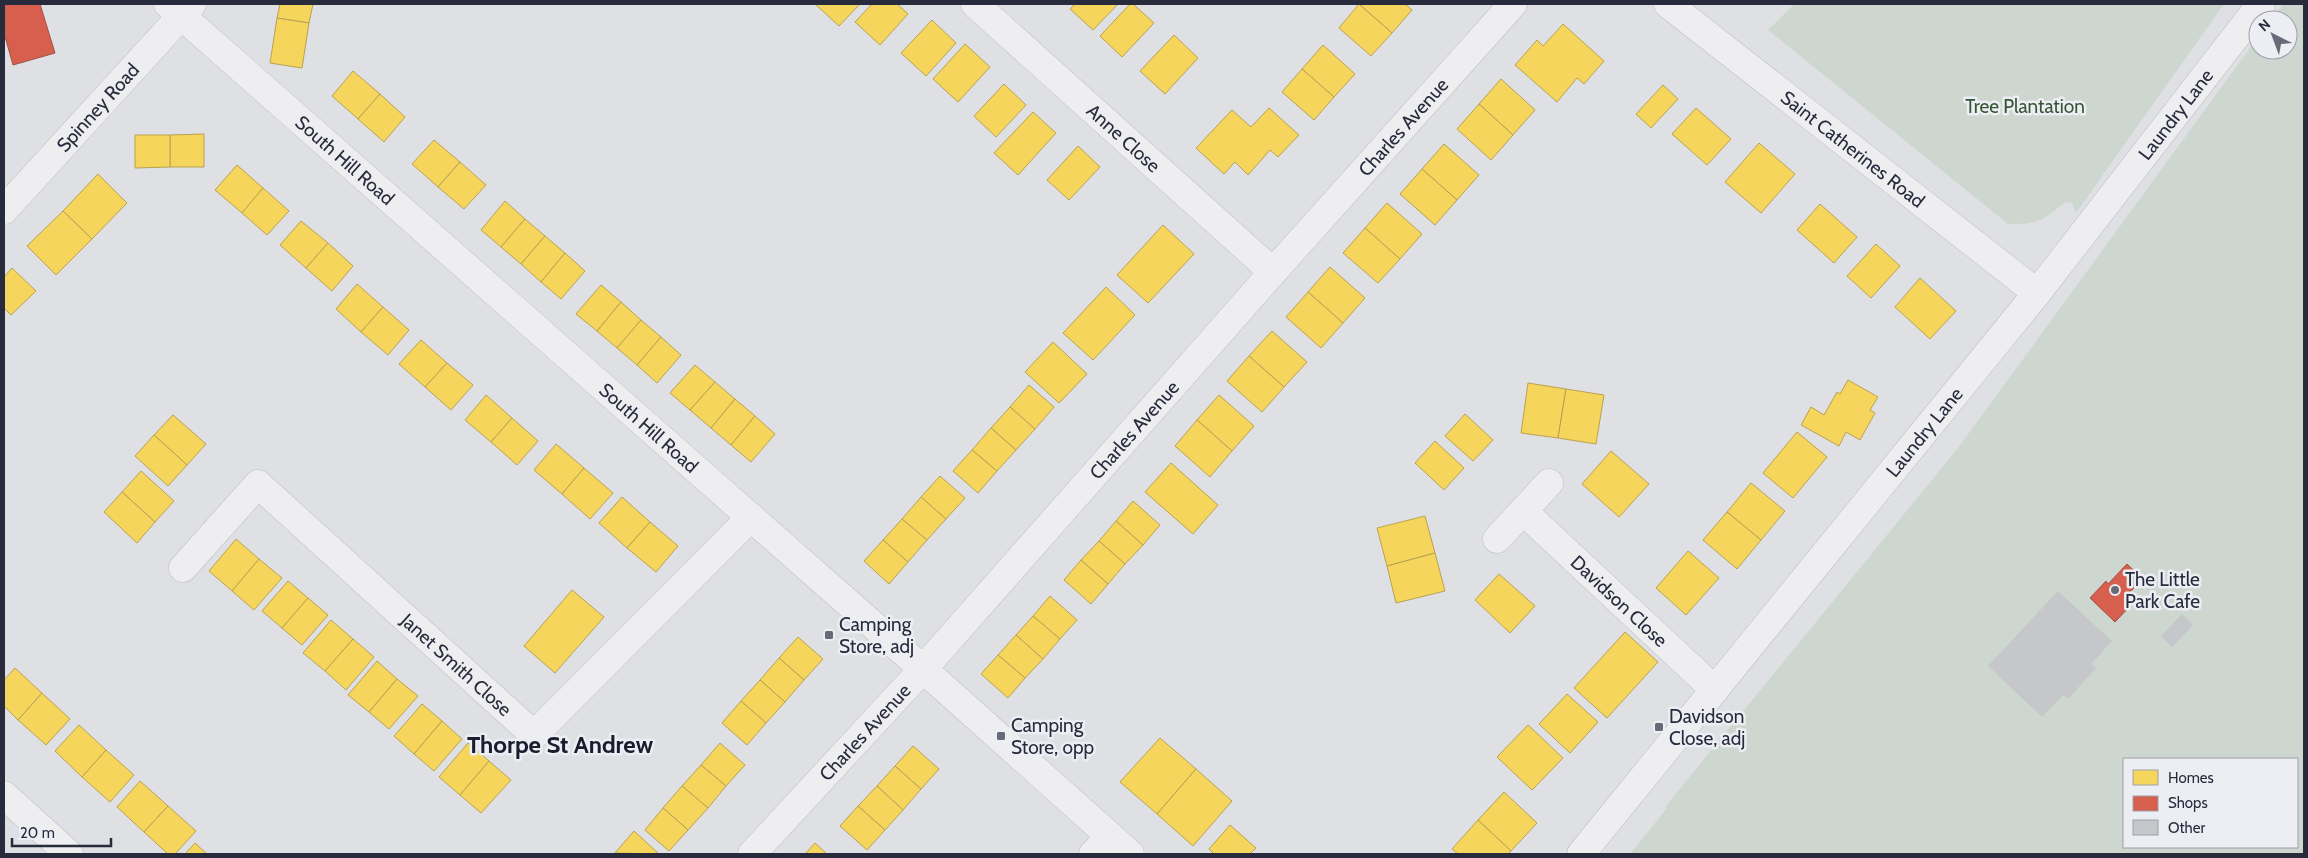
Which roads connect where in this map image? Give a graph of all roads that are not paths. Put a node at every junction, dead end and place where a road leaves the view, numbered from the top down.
1 (975, 4) edge
2 (1514, 4) edge
3 (1668, 4) edge
4 (2261, 4) edge
5 (180, 8) edge
6 (4, 210) edge
7 (1273, 272) junction
8 (2037, 293) junction
9 (1549, 483) dead end
10 (1524, 511) junction
11 (751, 517) junction
12 (1496, 538) dead end
13 (183, 568) dead end
14 (923, 669) junction
15 (1715, 690) junction
16 (4, 795) edge
17 (1102, 845) edge
18 (69, 854) edge
19 (752, 854) edge
20 (1130, 854) edge
21 (1581, 854) edge

1 - 7 street, Anne Close
2 - 7 street, Charles Avenue
3 - 8 street, Saint Catherines Road
4 - 8 street, Laundry Lane
5 - 6 street, Spinney Road
5 - 11 street, South Hill Road
7 - 14 street, Charles Avenue
8 - 15 street, Laundry Lane
9 - 10 street
10 - 12 street
10 - 15 street, Davidson Close
11 - 13 street, Janet Smith Close
11 - 14 street, South Hill Road
14 - 17 street, South Hill Road
14 - 19 street, Charles Avenue
15 - 21 street, Laundry Lane
16 - 18 street
17 - 20 street, South Hill Road

